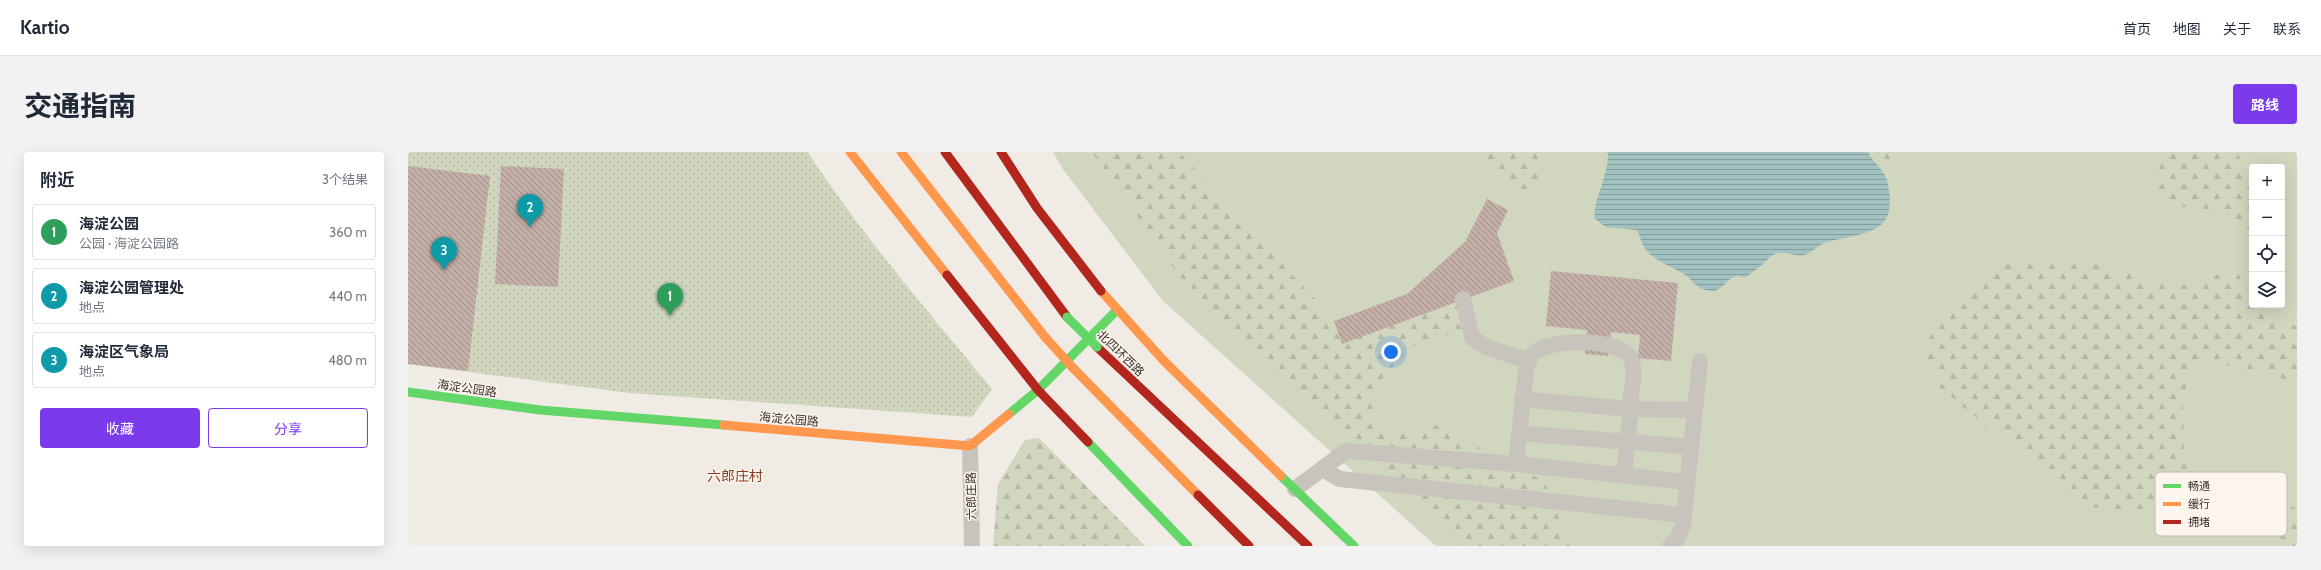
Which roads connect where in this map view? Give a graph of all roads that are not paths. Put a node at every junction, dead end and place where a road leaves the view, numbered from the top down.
1 (850, 152) edge
2 (901, 152) edge
3 (945, 152) edge
4 (1000, 152) edge
5 (1463, 299) dead end
6 (1116, 311) junction
7 (1700, 360) dead end
8 (1529, 361) junction
9 (1038, 390) junction
10 (408, 392) edge
11 (1522, 399) junction
12 (1629, 409) junction
13 (1695, 410) junction
14 (1519, 434) junction
15 (1628, 442) junction
16 (970, 446) junction
17 (1691, 447) junction
18 (1516, 464) junction
19 (1322, 469) junction
20 (1622, 475) junction
21 (1687, 482) junction
22 (1295, 489) junction
23 (1684, 515) junction
24 (972, 546) edge
25 (1188, 546) edge
26 (1249, 546) edge
27 (1308, 546) edge
28 (1354, 546) edge
29 (1670, 546) edge

1 - 9 main road
2 - 26 main road, bridge
3 - 27 main road, 北四环西路, bridge
4 - 6 main road, 北四环西路
5 - 8 street
6 - 9 main road
6 - 22 main road, 北四环西路
7 - 13 street
8 - 11 street
8 - 12 street
9 - 16 main road
9 - 25 main road
10 - 16 main road, 海淀公园路
11 - 12 street
11 - 14 street
12 - 13 street
12 - 15 street
13 - 17 street
14 - 15 street
14 - 18 street
15 - 17 street
15 - 20 street
16 - 24 street, 六郎庄路
17 - 21 street
18 - 19 street
18 - 20 street
19 - 22 street
19 - 23 street
20 - 21 street
21 - 23 street
22 - 28 main road, 北四环西路
23 - 29 street

